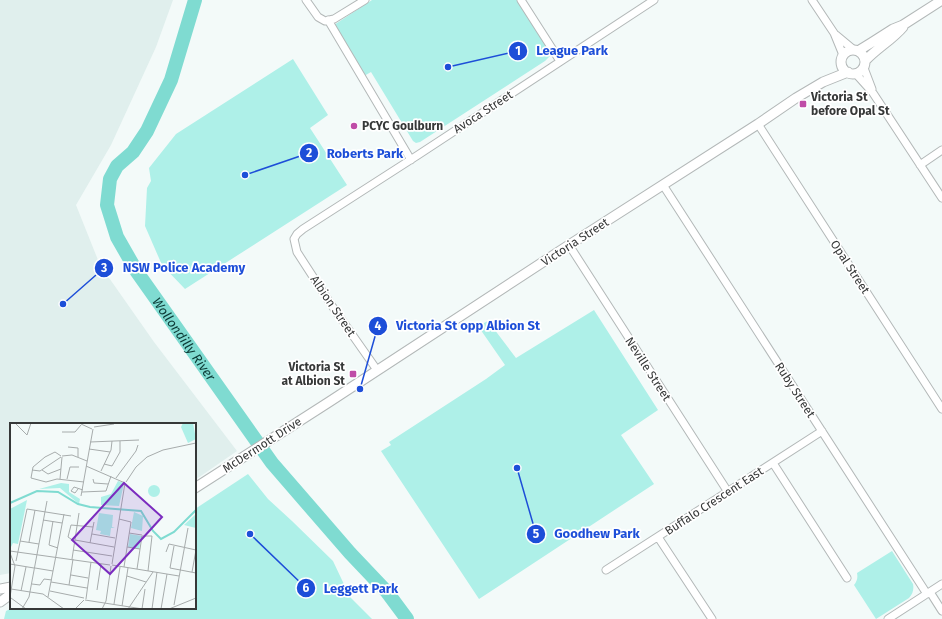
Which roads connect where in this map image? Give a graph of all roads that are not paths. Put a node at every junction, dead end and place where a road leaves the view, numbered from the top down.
1 (306, 0) edge
2 (365, 0) edge
3 (521, 0) edge
4 (654, 0) edge
5 (812, 0) edge
6 (942, 0) edge
7 (326, 21) junction
8 (904, 26) junction
9 (834, 33) junction
10 (856, 50) junction
11 (842, 59) junction
12 (560, 61) junction
13 (864, 64) junction
14 (852, 73) junction
15 (823, 82) junction
16 (874, 93) junction
17 (758, 124) junction
18 (942, 150) edge
19 (411, 160) junction
20 (920, 165) junction
21 (663, 186) junction
22 (942, 198) edge
23 (294, 239) joint
24 (569, 245) junction
25 (377, 370) junction
26 (328, 402) joint
27 (942, 409) edge
28 (822, 431) junction
29 (773, 463) junction
30 (196, 487) edge
31 (728, 492) junction
32 (658, 537) junction
33 (606, 570) dead end
34 (847, 578) dead end
35 (942, 584) edge
36 (10, 587) edge
37 (0, 589) edge
38 (928, 593) junction
39 (10, 595) edge
40 (0, 602) edge
41 (942, 611) edge
42 (712, 619) edge
43 (888, 619) edge

1 - 7 street
2 - 7 street
3 - 12 street
4 - 12 street, Avoca Street
5 - 9 street
6 - 8 main road
7 - 19 street
8 - 10 main road
8 - 13 main road
9 - 10 street
9 - 11 street
10 - 11 main road
10 - 13 main road
11 - 14 main road
11 - 15 main road, Victoria Street
12 - 19 street, Avoca Street
13 - 14 main road
13 - 16 street
14 - 15 main road, Victoria Street
14 - 16 street
15 - 17 main road, Victoria Street
16 - 20 street
17 - 21 main road, Victoria Street
17 - 27 street, Opal Street
18 - 20 street
19 - 23 street, Avoca Street
20 - 22 street
21 - 24 main road, Victoria Street
21 - 28 street, Ruby Street
23 - 25 street, Albion Street
24 - 25 main road, Victoria Street
24 - 31 street, Neville Street
25 - 26 main road, Victoria Street
26 - 30 main road, McDermott Drive
28 - 29 street, Buffalo Crescent East
28 - 38 street, Ruby Street
29 - 31 street, Buffalo Crescent East
29 - 34 street
31 - 32 street, Buffalo Crescent East
32 - 33 street, Buffalo Crescent East
32 - 42 street
35 - 38 street
36 - 37 main road
38 - 41 street, Ruby Street
38 - 43 street
39 - 40 main road

